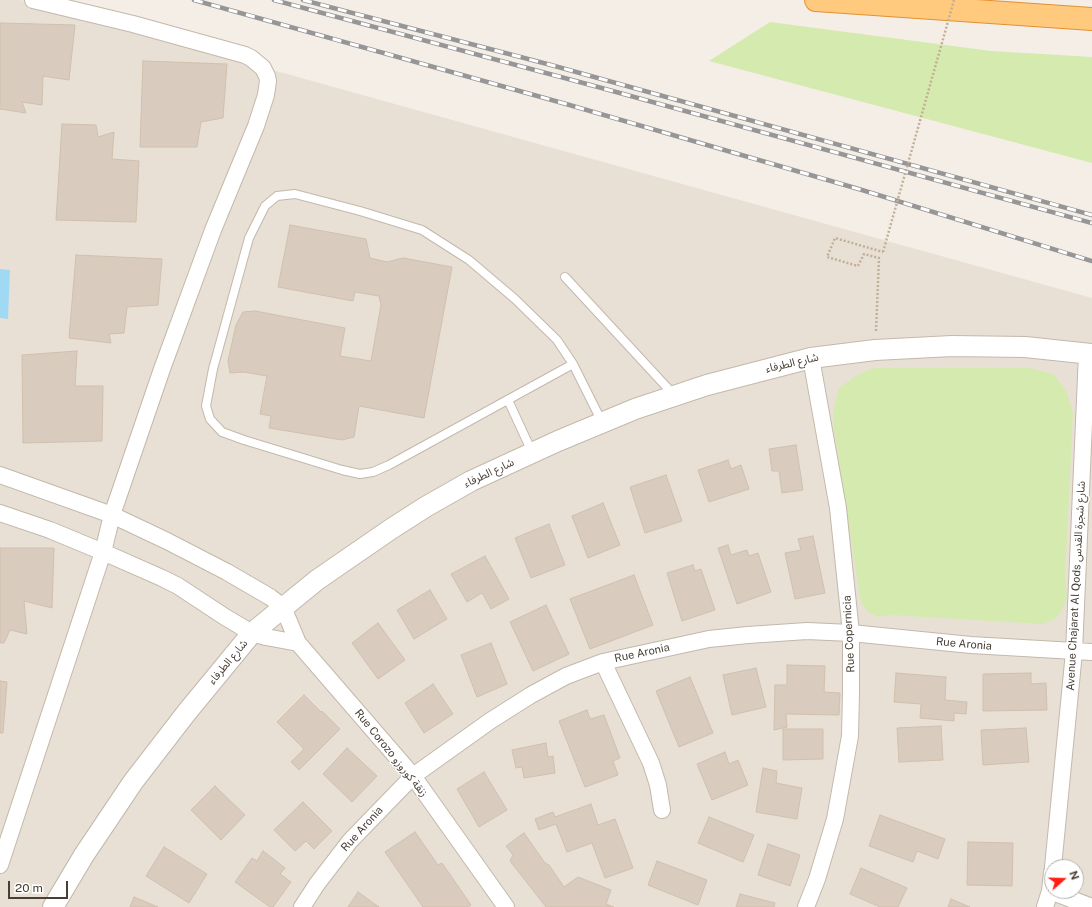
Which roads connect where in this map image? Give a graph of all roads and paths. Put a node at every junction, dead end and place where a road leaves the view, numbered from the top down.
1 (33, 0) edge
2 (816, 0) edge
3 (954, 0) edge
4 (1092, 19) edge
5 (565, 277) dead end
6 (875, 350) junction
7 (1089, 354) edge
8 (811, 358) junction
9 (573, 364) junction
10 (675, 395) junction
11 (508, 400) junction
12 (603, 423) junction
13 (532, 453) junction
14 (0, 475) edge
15 (0, 513) edge
16 (112, 515) junction
17 (103, 552) junction
18 (284, 606) junction
19 (252, 633) junction
20 (851, 633) junction
21 (298, 643) junction
22 (1074, 652) junction
23 (1092, 652) edge
24 (603, 662) junction
25 (413, 776) junction
26 (662, 810) dead end
27 (1053, 859) edge
28 (0, 865) edge
29 (1071, 899) edge
30 (53, 907) edge
31 (302, 907) edge
32 (506, 907) edge
33 (806, 907) edge
34 (1092, 907) edge

1 - 16 street
2 - 4 highway
3 - 6 path, bridge
5 - 10 lane
6 - 7 street, شارع الطرفاء
6 - 8 street, شارع الطرفاء
7 - 22 street, Avenue Chajarat Al Qods شارع شجرة القدس
8 - 10 street, شارع الطرفاء
8 - 20 street, Rue Copernicia
9 - 11 lane
9 - 11 lane
9 - 12 lane
10 - 12 street, شارع الطرفاء
11 - 13 lane
12 - 13 street, شارع الطرفاء
13 - 18 street, شارع الطرفاء
14 - 16 street
15 - 17 street
16 - 17 street
16 - 18 street
17 - 19 street
17 - 28 street
18 - 19 street, شارع الطرفاء
18 - 21 street
19 - 21 street
19 - 30 street, شارع الطرفاء
20 - 22 street, Rue Aronia
20 - 24 street, Rue Aronia
20 - 33 street, Rue Copernicia
21 - 25 street, Rue Corozo زنقة كوروزو
22 - 23 street, Rue Aronia
22 - 27 street, Avenue Chajarat Al Qods شارع شجرة القدس
24 - 25 street, Rue Aronia
24 - 26 street
25 - 31 street, Rue Aronia
25 - 32 street, Rue Corozo زنقة كوروزو
29 - 34 street

